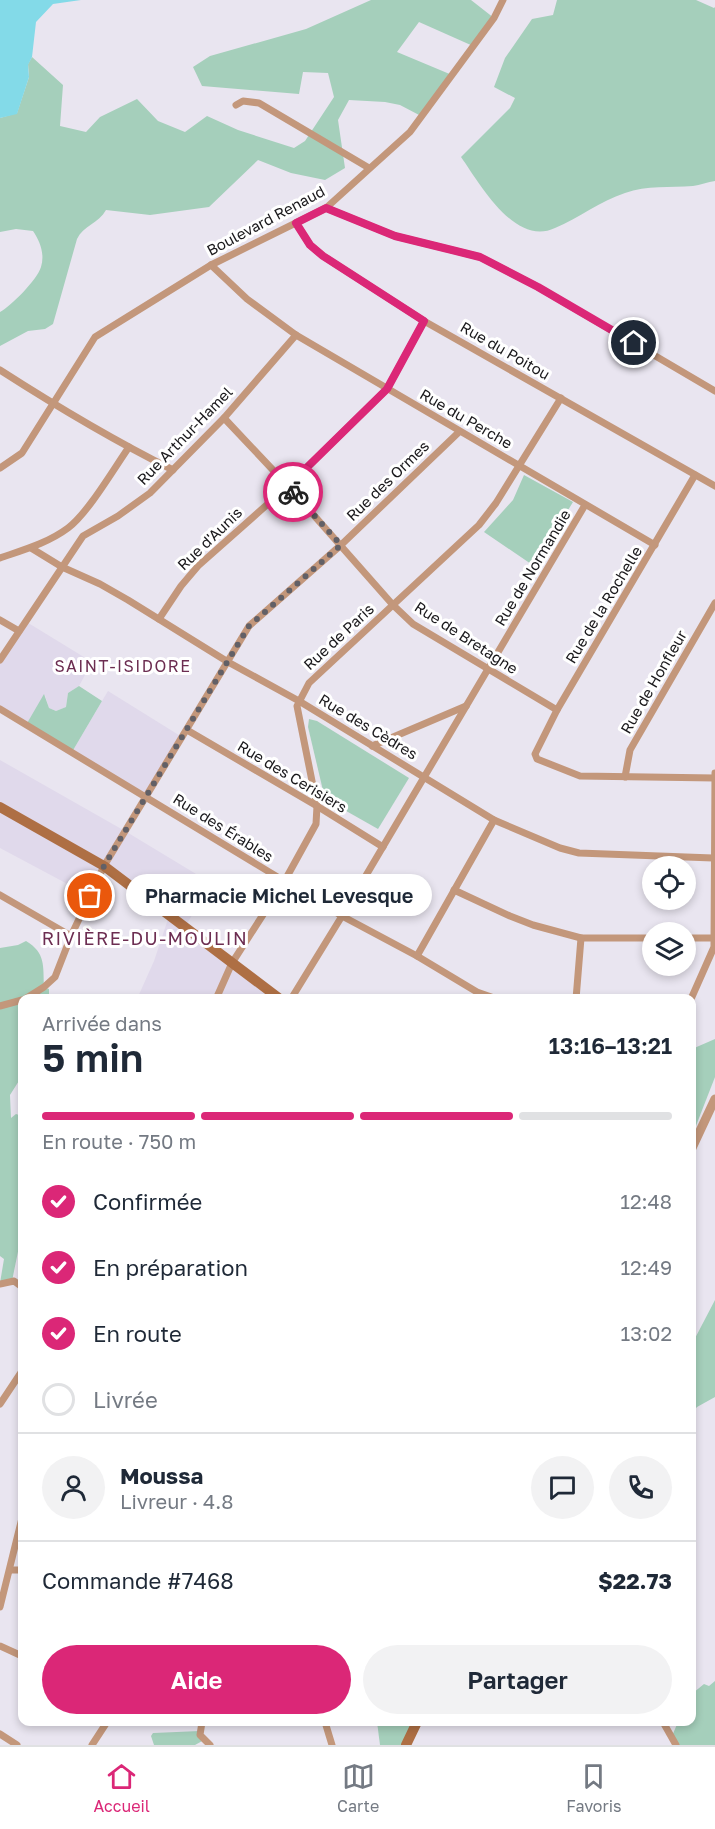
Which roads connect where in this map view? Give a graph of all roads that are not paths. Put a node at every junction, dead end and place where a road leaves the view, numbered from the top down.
1 (503, 0) edge
2 (236, 105) dead end
3 (369, 168) junction
4 (326, 208) junction
5 (296, 223) junction
6 (212, 265) junction
7 (424, 321) junction
8 (296, 335) junction
9 (0, 370) edge
10 (387, 389) junction
11 (715, 391) edge
12 (561, 398) junction
13 (53, 404) junction
14 (224, 418) junction
15 (459, 432) junction
16 (129, 447) junction
17 (520, 466) junction
18 (0, 468) edge
19 (173, 470) junction
20 (695, 475) junction
21 (288, 486) junction
22 (715, 486) edge
23 (585, 506) junction
24 (341, 545) junction
25 (655, 545) junction
26 (31, 548) junction
27 (0, 558) edge
28 (62, 567) junction
29 (715, 603) edge
30 (393, 605) junction
31 (159, 619) junction
32 (0, 620) edge
33 (19, 631) junction
34 (0, 660) edge
35 (228, 662) junction
36 (488, 670) junction
37 (299, 701) junction
38 (466, 706) junction
39 (0, 710) edge
40 (556, 710) junction
41 (187, 730) junction
42 (372, 746) junction
43 (424, 777) junction
44 (625, 777) junction
45 (715, 777) edge
46 (145, 796) junction
47 (317, 806) junction
48 (0, 807) edge
49 (494, 820) junction
50 (383, 848) junction
51 (713, 858) junction
52 (104, 866) junction
53 (284, 882) junction
54 (454, 890) junction
55 (0, 895) edge
56 (342, 916) junction
57 (71, 936) junction
58 (581, 938) junction
59 (642, 938) edge
60 (696, 938) edge
61 (713, 938) junction
62 (417, 956) junction
63 (232, 963) junction
64 (33, 994) edge
65 (218, 994) edge
66 (272, 994) edge
67 (294, 994) edge
68 (483, 994) edge
69 (576, 994) edge
70 (693, 994) edge
71 (18, 1002) edge
72 (0, 1006) edge
73 (715, 1099) edge
74 (696, 1139) edge
75 (0, 1283) edge
76 (18, 1284) edge
77 (18, 1377) edge
78 (0, 1404) edge
79 (18, 1535) edge
80 (10, 1570) junction
81 (18, 1570) edge
82 (0, 1607) edge
83 (0, 1646) edge
84 (18, 1654) edge
85 (104, 1726) edge
86 (201, 1726) edge
87 (326, 1726) edge
88 (415, 1726) edge
89 (665, 1726) edge
90 (0, 1734) edge
91 (17, 1745) edge
92 (92, 1745) edge
93 (210, 1745) edge
94 (332, 1745) edge
95 (405, 1745) edge
96 (676, 1745) edge

1 - 3 street, Boulevard Renaud
2 - 3 street
3 - 4 street, Boulevard Renaud
4 - 5 street, Boulevard Renaud
4 - 11 street
5 - 6 street, Boulevard Renaud
5 - 7 street, Rue du Poitou
6 - 8 street, Rue du Perche
6 - 13 street, Boulevard Renaud
7 - 10 street, Rue d'Aunis
7 - 12 street, Rue du Poitou
8 - 10 street, Rue du Perche
8 - 14 street, Rue Arthur-Hamel
9 - 13 street
10 - 15 street, Rue du Perche
10 - 21 street, Rue d'Aunis
12 - 17 street, Rue de Paris
12 - 20 street, Rue du Poitou
13 - 16 street
13 - 18 street, Boulevard Renaud
14 - 19 street, Rue Arthur-Hamel
14 - 21 street, Rue de Bretagne
15 - 17 street, Rue du Perche
15 - 24 street, Rue des Ormes
16 - 19 street
16 - 26 street
17 - 23 street, Rue du Perche
17 - 30 street, Rue de Paris
19 - 28 street, Rue Arthur-Hamel
20 - 22 street, Rue du Poitou
20 - 25 street, Rue de la Rochelle
21 - 24 street, Rue de Bretagne
21 - 31 street, Rue d'Aunis
23 - 25 street, Rue du Perche
23 - 36 street, Rue de Normandie
24 - 30 street, Rue de Bretagne
24 - 35 street, Rue des Ormes
25 - 40 street, Rue de la Rochelle
26 - 27 street
26 - 28 street, Rue des Cèdres
28 - 31 street, Rue des Cèdres
28 - 33 street, Rue Arthur-Hamel
29 - 44 street, Rue de Honfleur
30 - 36 street, Rue de Bretagne
30 - 37 street, Rue de Paris
31 - 35 street, Rue des Cèdres
32 - 33 street
33 - 34 street, Rue Arthur-Hamel
35 - 37 street, Rue des Cèdres
35 - 41 street, Rue des Ormes
36 - 38 street, Rue de Normandie
36 - 40 street, Rue de Bretagne
37 - 42 street, Rue des Cèdres
37 - 47 street
38 - 42 street
38 - 43 street, Rue de Normandie
39 - 46 street, Rue des Érables
40 - 44 street, Rue de la Rochelle
41 - 46 street, Rue des Ormes
41 - 47 street, Rue des Cerisiers
42 - 43 street, Rue des Cèdres
43 - 49 street, Rue des Cèdres
43 - 50 street, Rue de Normandie
44 - 45 street
45 - 51 street
46 - 52 street, Rue des Ormes
46 - 53 street, Rue des Érables
47 - 50 street, Rue des Cerisiers
47 - 53 street
48 - 52 main road
49 - 51 street, Rue des Cèdres
49 - 54 street
50 - 56 street, Rue de Normandie
51 - 61 street
52 - 57 street, Rue des Ormes
52 - 63 main road
53 - 56 street, Rue des Érables
53 - 63 street
54 - 58 street
54 - 62 street
55 - 57 street
56 - 62 street, Rue des Érables
56 - 67 street, Rue de Normandie
57 - 64 street, Rue des Ormes
58 - 59 street
58 - 69 street
60 - 61 street
61 - 70 street
62 - 68 street, Rue des Érables
63 - 65 street
63 - 66 main road
71 - 72 street, Rue des Ormes
73 - 74 street
75 - 76 street
77 - 78 street
79 - 80 street
80 - 81 street
80 - 82 street
83 - 84 street
85 - 92 street
86 - 93 street
87 - 94 street
88 - 95 main road
89 - 96 street
90 - 91 street

